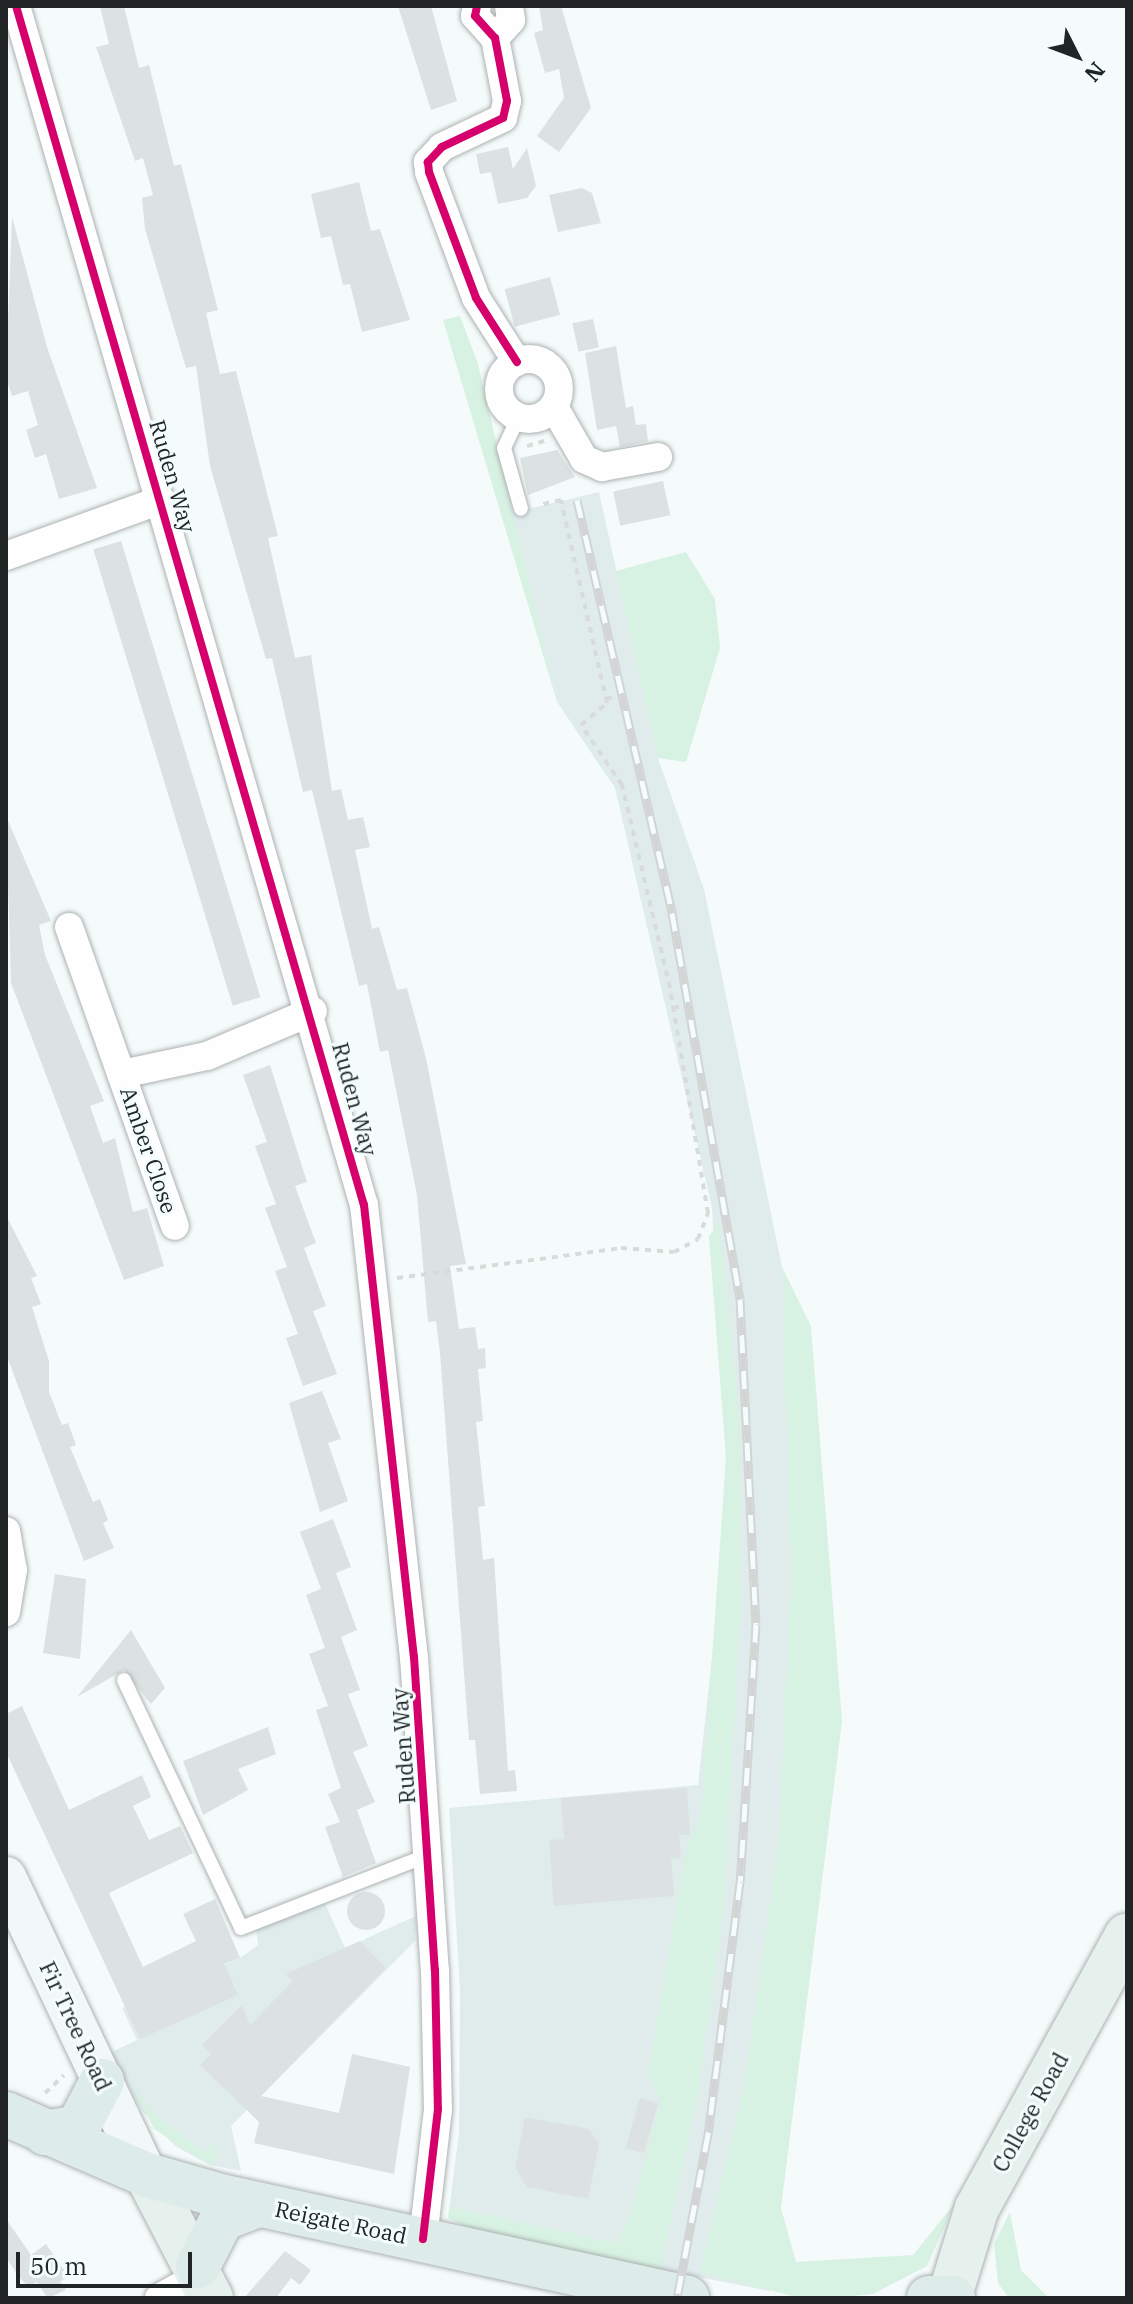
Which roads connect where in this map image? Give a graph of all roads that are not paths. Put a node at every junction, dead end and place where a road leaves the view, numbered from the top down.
1 (16, 6) edge
2 (477, 6) edge
3 (509, 6) edge
4 (495, 38) junction
5 (517, 362) junction
6 (556, 413) junction
7 (518, 418) junction
8 (658, 457) dead end
9 (161, 500) junction
10 (521, 509) road end
11 (6, 556) edge
12 (69, 927) dead end
13 (313, 1011) junction
14 (122, 1074) junction
15 (175, 1226) dead end
16 (6, 1531) edge
17 (6, 1612) edge
18 (124, 1680) dead end
19 (428, 1855) junction
20 (6, 1877) edge
21 (1127, 1935) edge
22 (95, 2066) junction
23 (23, 2122) edge
24 (147, 2175) junction
25 (258, 2205) junction
26 (423, 2239) junction
27 (186, 2289) edge
28 (944, 2297) edge
29 (687, 2298) edge

1 - 9 street, Ruden Way
2 - 4 street
3 - 4 street
4 - 5 street
5 - 6 street
5 - 7 street
6 - 7 street
6 - 8 street
7 - 10 lane
9 - 11 street
9 - 13 street, Ruden Way
12 - 14 street, Amber Close
13 - 14 street, Amber Close
13 - 19 street, Ruden Way
14 - 15 street, Amber Close
16 - 17 street
18 - 19 lane
19 - 26 street, Ruden Way
20 - 22 main road, Fir Tree Road
21 - 28 main road, College Road
22 - 23 highway
22 - 24 main road, Fir Tree Road
23 - 24 highway, Reigate Road
24 - 25 highway, Reigate Road
24 - 27 main road, Fir Tree Road
25 - 26 highway, Reigate Road
25 - 27 highway
26 - 29 highway, Reigate Road

